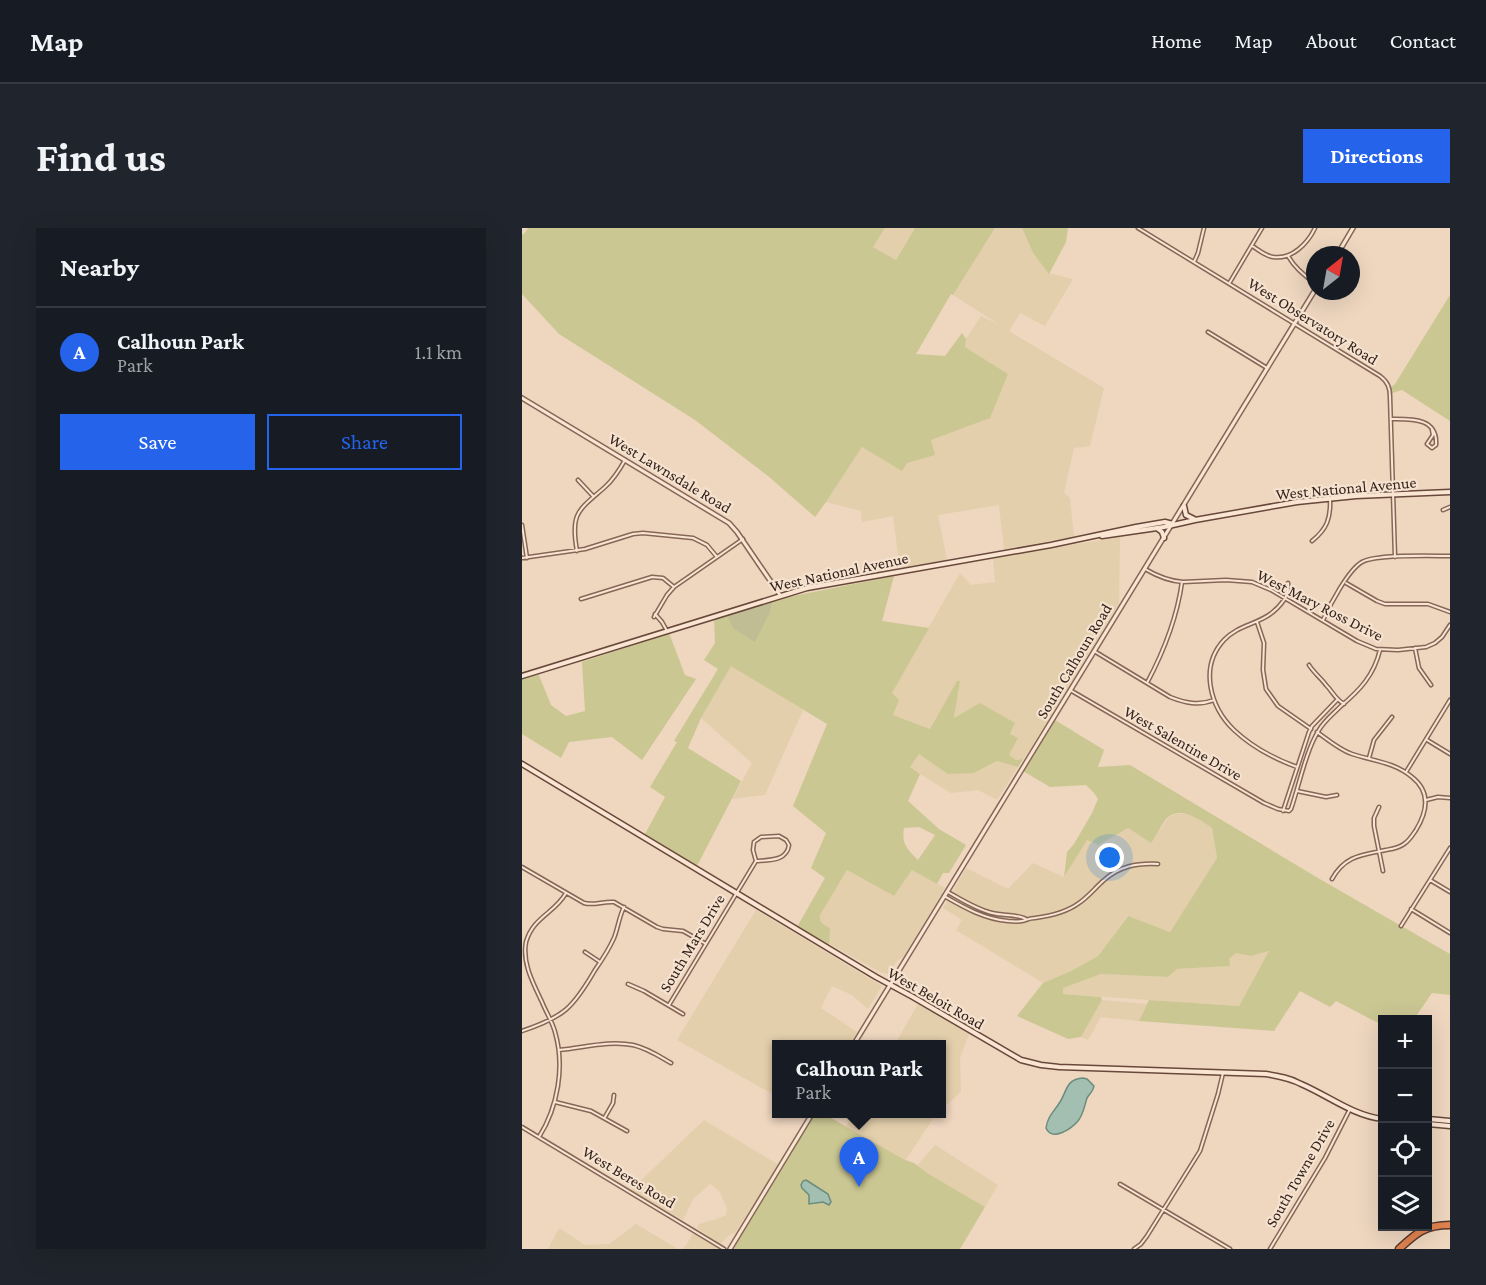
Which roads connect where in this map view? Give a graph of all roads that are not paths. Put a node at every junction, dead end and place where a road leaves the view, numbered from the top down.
1 (1138, 228) edge
2 (1204, 228) edge
3 (1262, 228) edge
4 (1315, 228) edge
5 (1353, 228) edge
6 (1252, 246) junction
7 (1342, 246) edge
8 (1288, 255) junction
9 (1194, 262) junction
10 (1306, 277) edge
11 (1229, 283) junction
12 (1309, 300) edge
13 (1294, 324) junction
14 (1208, 332) dead end
15 (1267, 368) junction
16 (522, 398) edge
17 (1391, 419) junction
18 (1432, 430) junction
19 (626, 460) junction
20 (578, 480) dead end
21 (1450, 492) edge
22 (1393, 494) junction
23 (593, 496) junction
24 (1330, 498) junction
25 (1184, 506) junction
26 (1450, 507) edge
27 (1443, 510) dead end
28 (1195, 520) junction
29 (1173, 524) junction
30 (522, 525) edge
31 (1154, 528) junction
32 (1098, 536) junction
33 (1164, 538) junction
34 (743, 539) junction
35 (1312, 541) dead end
36 (577, 551) junction
37 (1450, 556) edge
38 (717, 557) junction
39 (1395, 557) junction
40 (522, 558) edge
41 (527, 558) junction
42 (1145, 569) junction
43 (1182, 582) junction
44 (1288, 583) dead end
45 (1345, 583) junction
46 (674, 587) junction
47 (780, 595) junction
48 (1285, 598) junction
49 (581, 599) dead end
50 (1450, 612) edge
51 (1322, 620) junction
52 (1257, 622) junction
53 (1450, 625) edge
54 (667, 631) junction
55 (1415, 648) junction
56 (1380, 650) junction
57 (1094, 651) junction
58 (1309, 665) dead end
59 (522, 676) edge
60 (1147, 683) junction
61 (1431, 686) dead end
62 (1070, 690) junction
63 (1214, 700) junction
64 (1337, 700) junction
65 (1450, 700) edge
66 (1344, 704) junction
67 (1445, 709) junction
68 (1450, 712) edge
69 (1392, 717) dead end
70 (1311, 729) junction
71 (1317, 732) junction
72 (1426, 740) junction
73 (1450, 754) edge
74 (1369, 758) junction
75 (522, 764) edge
76 (1297, 767) junction
77 (1406, 772) junction
78 (1297, 791) junction
79 (1336, 795) dead end
80 (1450, 798) edge
81 (1425, 800) junction
82 (1379, 807) dead end
83 (1285, 811) junction
84 (1450, 850) edge
85 (1379, 852) junction
86 (756, 861) junction
87 (1158, 864) dead end
88 (522, 867) edge
89 (1383, 871) dead end
90 (1332, 879) dead end
91 (1430, 880) junction
92 (947, 891) junction
93 (1450, 892) edge
94 (566, 893) junction
95 (736, 893) junction
96 (944, 896) junction
97 (623, 905) junction
98 (1411, 909) junction
99 (983, 911) junction
100 (982, 915) junction
101 (1004, 915) junction
102 (1026, 919) junction
103 (1004, 920) junction
104 (1401, 926) dead end
105 (1450, 933) edge
106 (706, 944) junction
107 (585, 952) dead end
108 (600, 962) junction
109 (628, 984) dead end
110 (890, 985) junction
111 (669, 1005) junction
112 (683, 1014) dead end
113 (550, 1020) junction
114 (522, 1031) edge
115 (856, 1040) edge
116 (558, 1050) junction
117 (671, 1064) dead end
118 (1223, 1073) junction
119 (614, 1095) dead end
120 (555, 1102) junction
121 (1350, 1109) junction
122 (604, 1118) junction
123 (809, 1118) edge
124 (1378, 1118) edge
125 (1432, 1120) edge
126 (1432, 1124) edge
127 (1450, 1124) edge
128 (522, 1127) edge
129 (627, 1131) dead end
130 (539, 1137) junction
131 (1120, 1184) dead end
132 (1164, 1210) junction
133 (1448, 1226) edge
134 (724, 1249) edge
135 (730, 1249) edge
136 (1134, 1249) edge
137 (1230, 1249) edge
138 (1270, 1249) edge
139 (1399, 1249) edge

1 - 9 street, West Observatory Road
2 - 9 street
3 - 6 street
4 - 8 street
5 - 7 street
6 - 8 street
6 - 11 street
8 - 10 street
9 - 11 street, West Observatory Road
11 - 13 street, West Observatory Road
12 - 13 street, South Calhoun Road
13 - 15 street, South Calhoun Road
13 - 17 street, West Observatory Road
14 - 15 street
15 - 25 street, South Calhoun Road
16 - 19 street, West Lawnsdale Road
17 - 18 street
17 - 22 street, West Observatory Road
18 - 18 street
19 - 23 street
19 - 34 street, West Lawnsdale Road
20 - 23 street
21 - 22 main road, West National Avenue
22 - 24 main road, West National Avenue
22 - 39 street, West Observatory Road
23 - 36 street
24 - 28 main road, West National Avenue
24 - 35 street
25 - 28 main road
25 - 29 street, South Calhoun Road
26 - 27 street
28 - 29 main road, West National Avenue
29 - 31 main road, West National Avenue
29 - 32 main road, West National Avenue
29 - 33 street, South Calhoun Road
30 - 41 street
31 - 32 main road, West National Avenue
31 - 33 main road
32 - 47 main road, West National Avenue
33 - 42 street, South Calhoun Road
34 - 38 street
34 - 47 street, West Lawnsdale Road
36 - 38 street
36 - 41 street
37 - 39 street
38 - 46 street
39 - 45 street
40 - 41 street
42 - 43 street, West Mary Ross Drive
42 - 57 street, South Calhoun Road
43 - 48 street, West Mary Ross Drive
43 - 60 street
44 - 48 street
45 - 50 street
45 - 51 street
46 - 49 street
46 - 54 street
47 - 54 main road, West National Avenue
48 - 51 street, West Mary Ross Drive
48 - 52 street
51 - 56 street, West Mary Ross Drive
52 - 63 street
52 - 70 street
53 - 55 street, West Mary Ross Drive
54 - 59 main road, West National Avenue
55 - 56 street, West Mary Ross Drive
55 - 61 street
56 - 66 street
57 - 60 street
57 - 62 street, South Calhoun Road
58 - 64 street
60 - 63 street
62 - 83 street, West Salentine Drive
62 - 92 street, South Calhoun Road
63 - 76 street
64 - 66 street
64 - 70 street
65 - 67 street
66 - 71 street
67 - 68 street
67 - 72 street
69 - 74 street
70 - 76 street
71 - 74 street
71 - 78 street
72 - 73 street
72 - 77 street
74 - 77 street
75 - 95 main road, West Beloit Road
76 - 83 street
77 - 81 street
78 - 79 street
78 - 83 street
80 - 81 street
81 - 85 street
82 - 85 street
84 - 91 street
85 - 89 street
85 - 90 street
86 - 86 street
86 - 95 street, South Mars Drive
87 - 102 street
88 - 94 street
91 - 93 street
91 - 98 street
92 - 96 street, South Calhoun Road
92 - 99 street
94 - 97 street
94 - 113 street
95 - 106 street, South Mars Drive
95 - 110 main road, West Beloit Road
96 - 100 street
96 - 110 street, South Calhoun Road
97 - 106 street
97 - 108 street
98 - 104 street
98 - 105 street
99 - 100 street
99 - 101 street
100 - 103 street
101 - 102 street
101 - 103 street
102 - 103 street
106 - 111 street, South Mars Drive
107 - 108 street
108 - 113 street
109 - 111 street
110 - 115 street, South Calhoun Road
110 - 118 main road, West Beloit Road
111 - 112 street
113 - 114 street
113 - 116 street
116 - 117 street
116 - 120 street
118 - 121 main road, West Beloit Road
118 - 132 street
119 - 122 street
120 - 122 street
120 - 130 street
121 - 124 main road, West Beloit Road
121 - 138 street, South Towne Drive
122 - 129 street
123 - 135 street
125 - 127 main road
126 - 127 main road
128 - 130 street, West Beres Road
130 - 134 street, West Beres Road
131 - 132 street
132 - 136 street
132 - 137 street
133 - 139 highway

